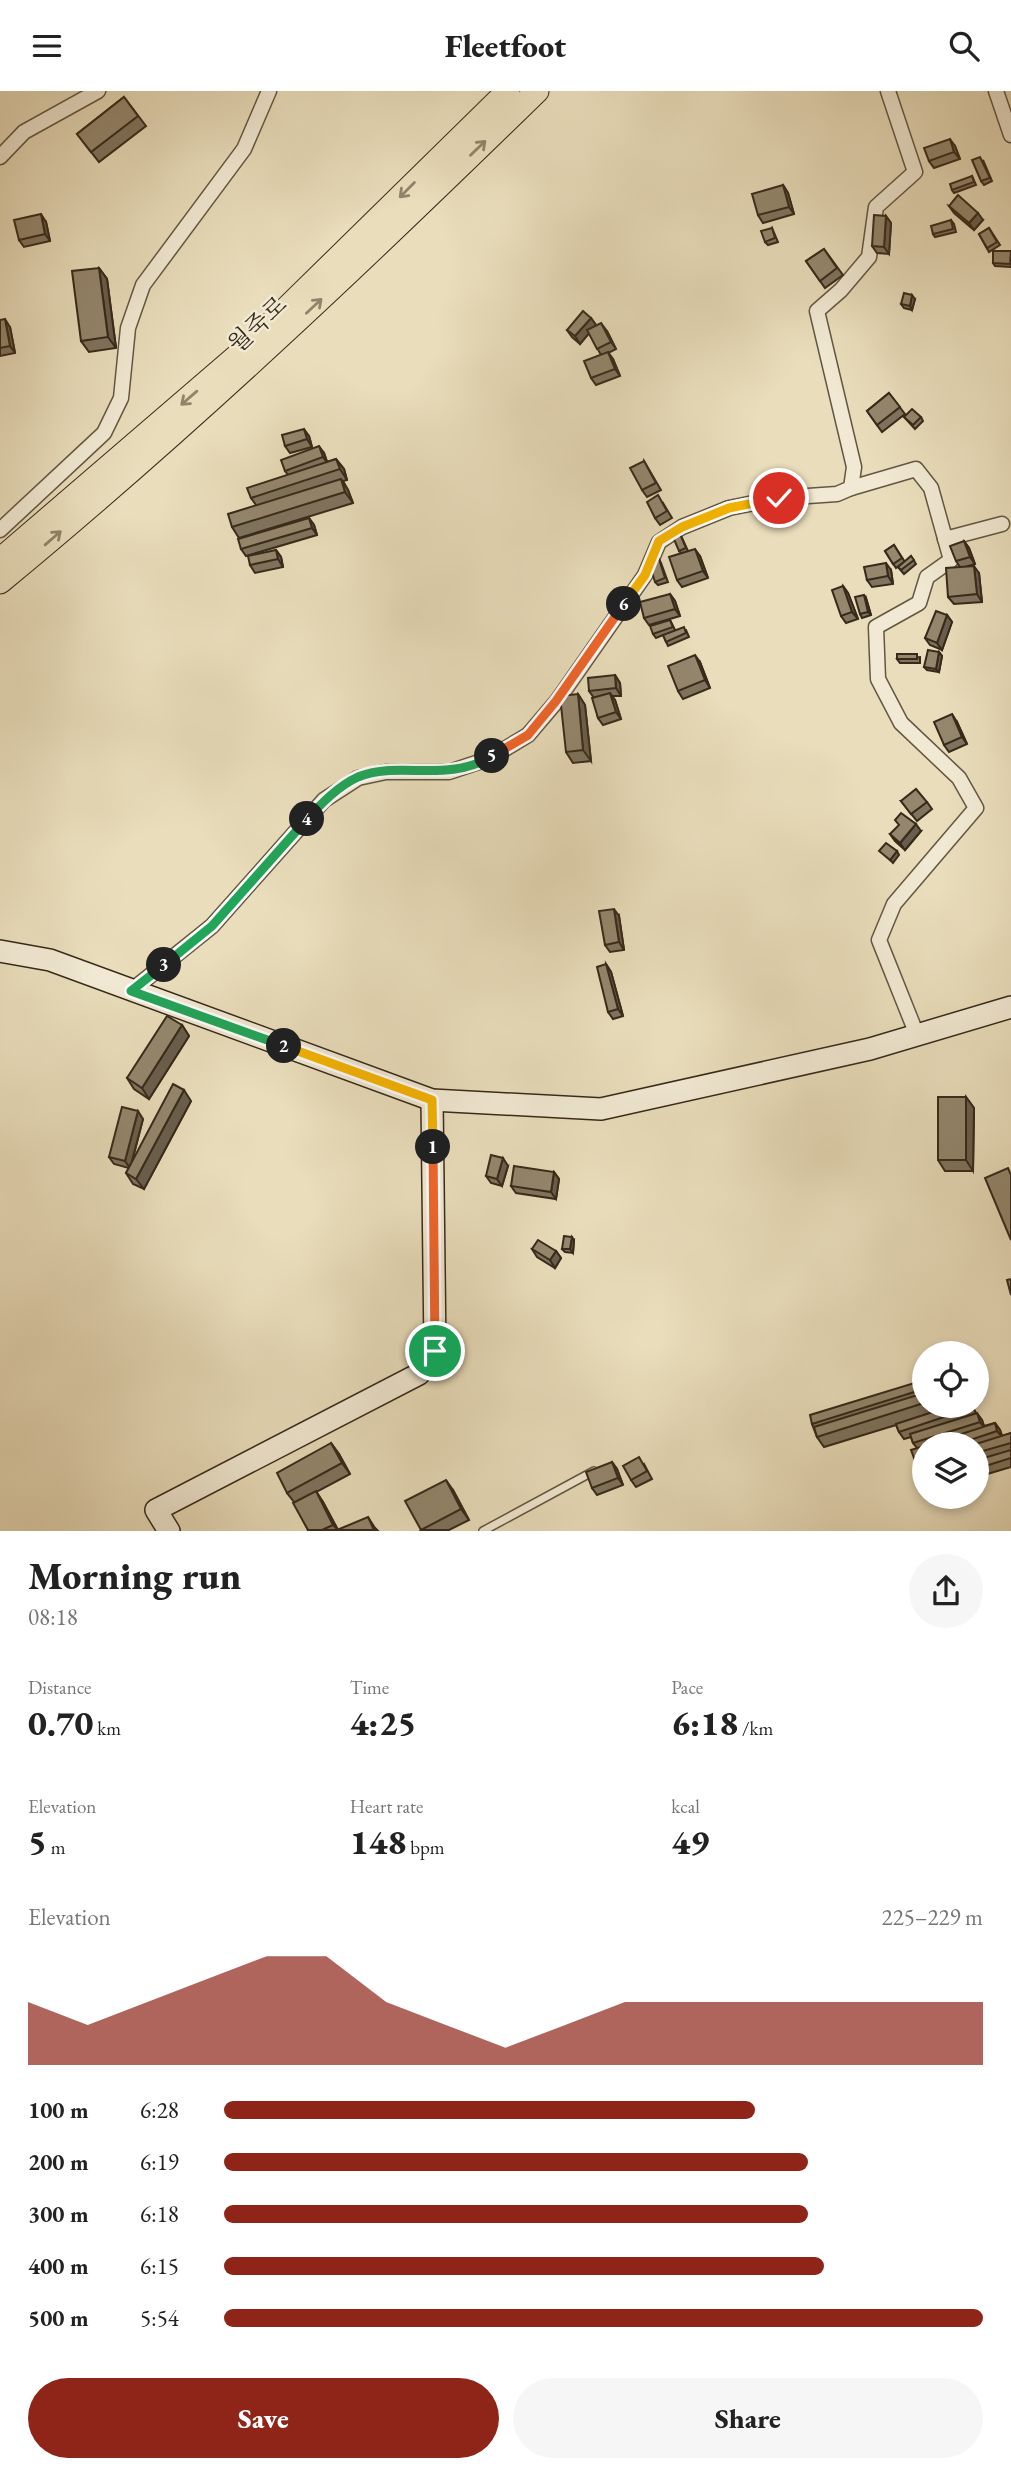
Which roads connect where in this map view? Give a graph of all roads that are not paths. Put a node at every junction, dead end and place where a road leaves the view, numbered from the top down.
1 (98, 91) edge
2 (269, 91) edge
3 (508, 91) edge
4 (537, 91) edge
5 (888, 91) edge
6 (996, 91) edge
7 (1011, 135) edge
8 (0, 157) edge
9 (851, 488) junction
10 (1002, 524) dead end
11 (0, 530) edge
12 (945, 539) junction
13 (0, 560) edge
14 (0, 582) edge
15 (0, 951) edge
16 (131, 991) junction
17 (1011, 1007) edge
18 (917, 1035) junction
19 (432, 1100) junction
20 (597, 1469) edge
21 (169, 1531) edge
22 (483, 1531) edge

1 - 8 street
2 - 11 street
3 -> 13 main road, 월죽로
14 -> 4 main road, 월죽로
5 - 9 street
6 - 7 street
9 - 12 street
9 - 16 street
10 - 12 street
12 - 18 street
15 - 16 street
16 - 19 street
17 - 18 street
18 - 19 street
19 - 21 street
20 - 22 lane

